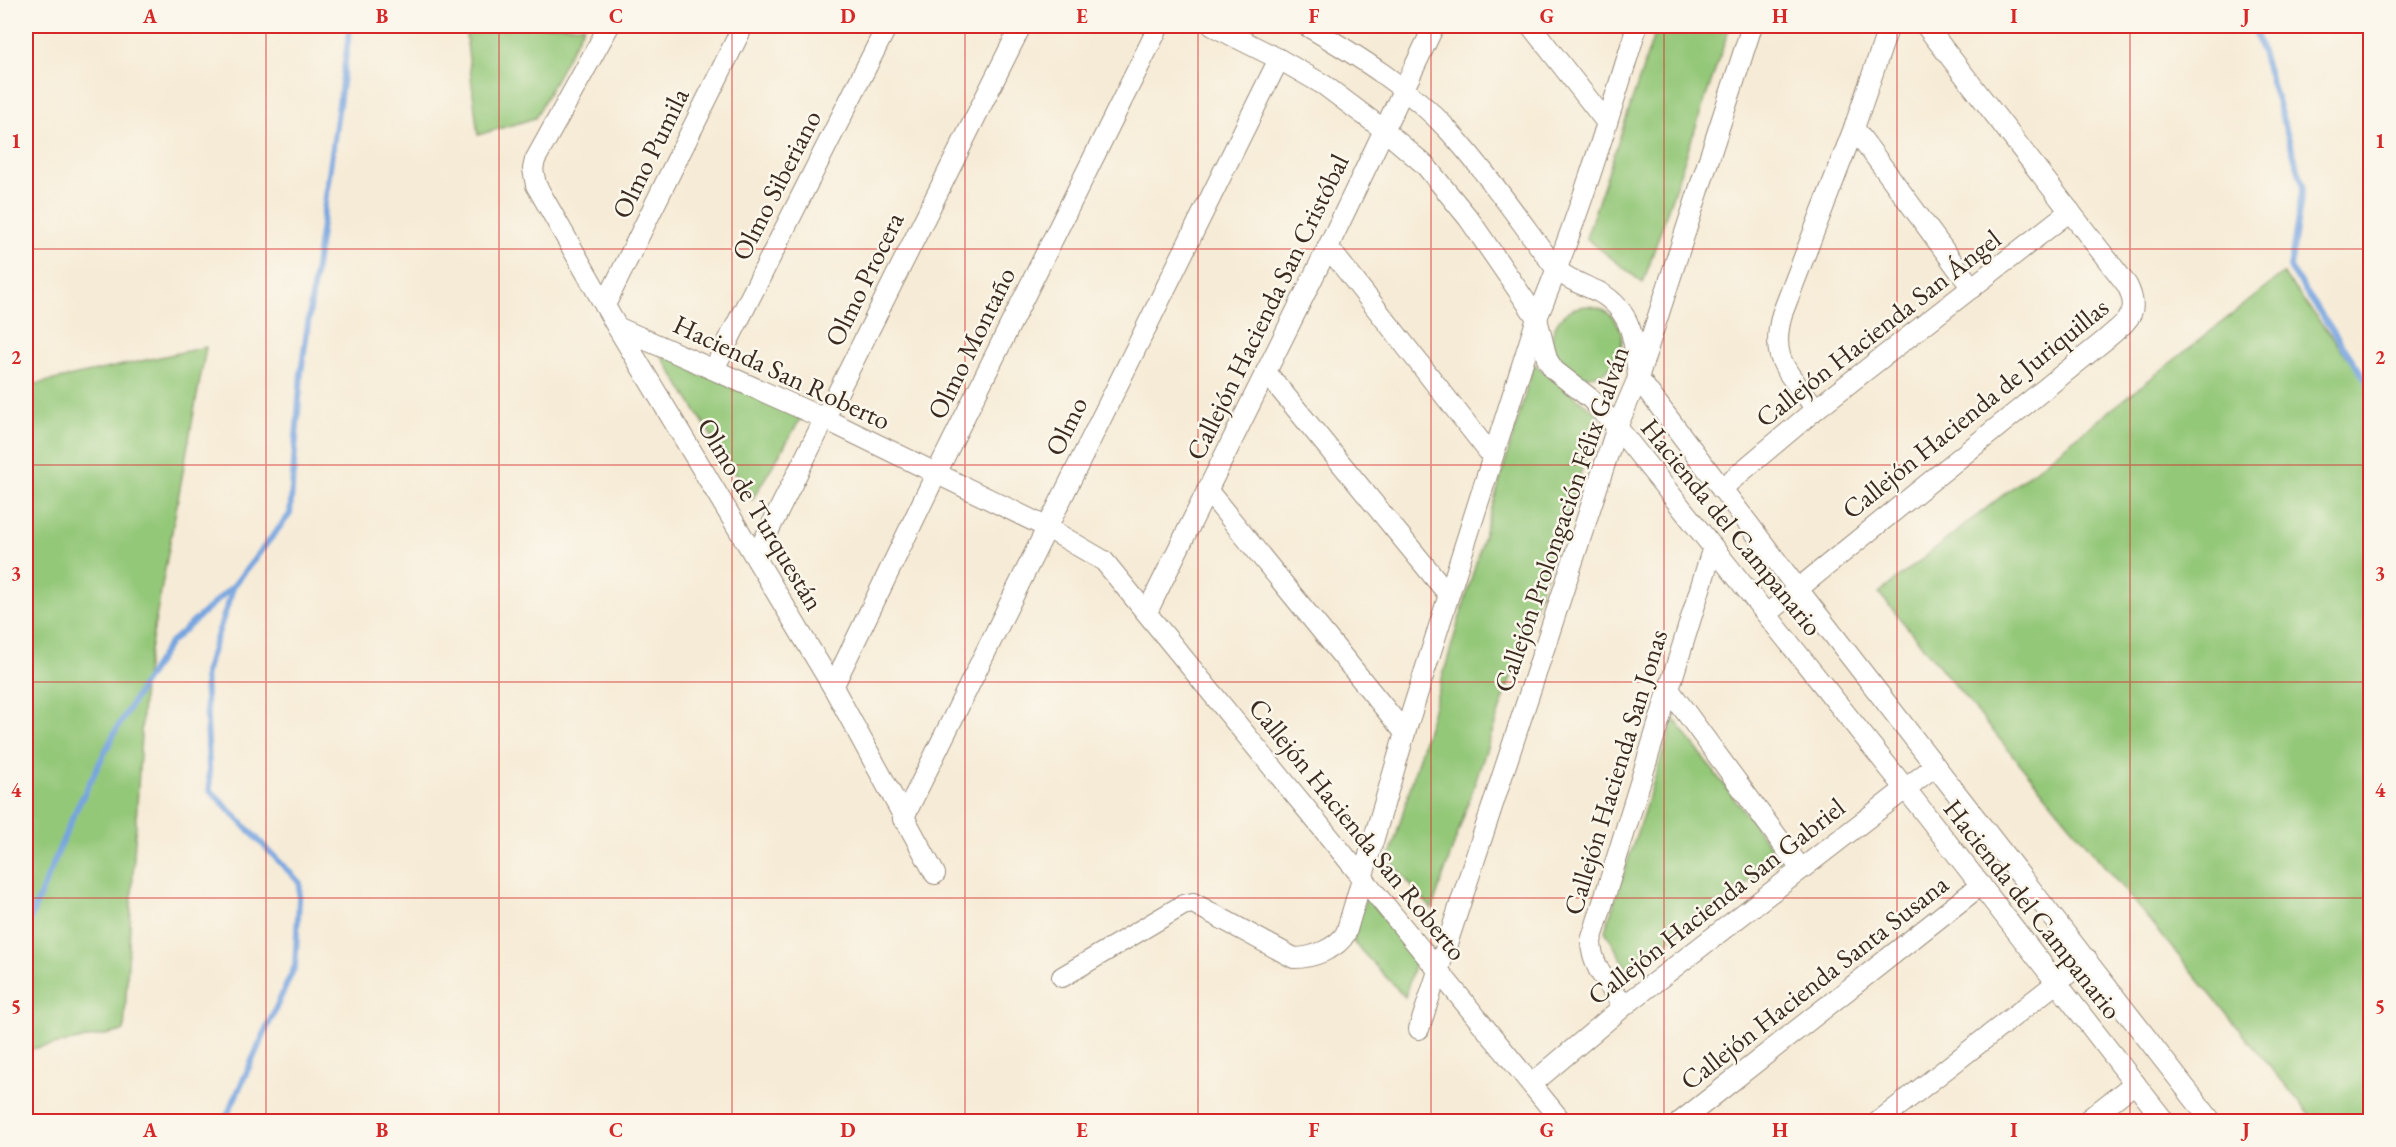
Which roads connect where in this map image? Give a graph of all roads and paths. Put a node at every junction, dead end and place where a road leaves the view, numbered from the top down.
1 (609, 26) edge
2 (743, 26) edge
3 (887, 26) edge
4 (1021, 26) edge
5 (1159, 26) edge
6 (1213, 26) edge
7 (1307, 26) edge
8 (1434, 26) edge
9 (1531, 26) edge
10 (1637, 26) edge
11 (1752, 26) edge
12 (1889, 26) edge
13 (1926, 26) edge
14 (1279, 59) junction
15 (1404, 89) junction
16 (1607, 123) junction
17 (1854, 128) junction
18 (1384, 130) junction
19 (2070, 211) junction
20 (1328, 247) junction
21 (1557, 270) junction
22 (1972, 288) junction
23 (605, 305) junction
24 (1537, 318) junction
25 (617, 327) junction
26 (714, 369) junction
27 (1266, 372) junction
28 (1638, 378) junction
29 (1816, 409) junction
30 (825, 419) junction
31 (1617, 427) junction
32 (1492, 456) junction
33 (936, 474) junction
34 (1721, 489) junction
35 (1207, 490) junction
36 (1046, 527) junction
37 (1713, 547) junction
38 (756, 556) junction
39 (1113, 569) joint
40 (1797, 588) junction
41 (1448, 594) junction
42 (1147, 612) junction
43 (1767, 614) junction
44 (833, 687) junction
45 (1668, 688) junction
46 (1405, 733) junction
47 (1935, 766) junction
48 (1905, 788) junction
49 (903, 819) junction
50 (1801, 869) junction
51 (935, 874) dead end
52 (1363, 876) junction
53 (1981, 885) junction
54 (2087, 959) junction
55 (1439, 972) junction
56 (1062, 977) dead end
57 (2056, 982) junction
58 (1624, 1006) junction
59 (1419, 1029) dead end
60 (1533, 1083) junction
61 (2135, 1083) junction
62 (1562, 1122) edge
63 (1680, 1122) edge
64 (1878, 1122) edge
65 (2085, 1122) edge
66 (2165, 1122) edge
67 (2212, 1122) edge

1 - 23 street, Olmo de Turquestán
2 - 23 street, Olmo Pumila
3 - 26 street, Olmo Siberiano
4 - 30 street, Olmo Procera
5 - 33 street, Olmo Montaño
6 - 14 street, Hacienda del Campanario
7 - 15 street
8 - 15 street, Callejón Hacienda San Cristóbal
9 - 16 street
10 - 16 street
11 - 28 street, Callejón Prolongación Félix Galván
12 - 17 street
13 - 19 street, Callejón Hacienda de Juriquillas
14 - 18 street, Hacienda del Campanario
14 - 36 street, Olmo
15 - 18 street, Callejón Hacienda San Cristóbal
15 - 21 street
16 - 21 street
17 - 22 street
17 - 29 street
18 - 20 street, Callejón Hacienda San Cristóbal
18 - 24 street, Hacienda del Campanario
19 - 22 street, Callejón Hacienda San Ángel
19 - 40 street, Callejón Hacienda de Juriquillas
20 - 27 street, Callejón Hacienda San Cristóbal
20 - 32 street
21 - 24 street
21 - 28 street
22 - 29 street, Callejón Hacienda San Ángel
23 - 25 street, Olmo de Turquestán
24 - 31 street, Hacienda del Campanario
24 - 32 street
25 - 26 street, Hacienda San Roberto
25 - 38 street, Olmo de Turquestán
26 - 30 street, Hacienda San Roberto
27 - 35 street, Callejón Hacienda San Cristóbal
27 - 41 street
28 - 31 street, Callejón Prolongación Félix Galván
28 - 34 street, Hacienda del Campanario
29 - 34 street, Callejón Hacienda San Ángel
30 - 33 street, Hacienda San Roberto
30 - 38 street, Olmo Procera
31 - 37 street, Hacienda del Campanario
31 - 55 street, Callejón Prolongación Félix Galván
32 - 41 street
33 - 36 street, Hacienda San Roberto
33 - 44 street, Olmo Montaño
34 - 40 street, Hacienda del Campanario
35 - 42 street, Callejón Hacienda San Cristóbal
35 - 46 street
36 - 39 street, Hacienda San Roberto
36 - 49 street, Olmo
37 - 43 street, Hacienda del Campanario
37 - 45 street, Callejón Hacienda San Jonas
38 - 44 street, Olmo de Turquestán
39 - 42 street, Callejón Hacienda San Roberto
40 - 43 street, Callejón Hacienda de Juriquillas
40 - 47 street, Hacienda del Campanario
41 - 46 street
42 - 52 street, Callejón Hacienda San Roberto
43 - 48 street, Hacienda del Campanario
44 - 49 street, Olmo de Turquestán
45 - 50 street
45 - 58 street, Callejón Hacienda San Jonas
46 - 52 street
47 - 48 street, Callejón Hacienda San Gabriel
47 - 54 street, Hacienda del Campanario
48 - 50 street, Callejón Hacienda San Gabriel
48 - 53 street, Hacienda del Campanario
49 - 51 street, Olmo de Turquestán
50 - 58 street, Callejón Hacienda San Gabriel
52 - 55 street, Callejón Hacienda San Roberto
52 - 56 street
53 - 57 street, Hacienda del Campanario
53 - 63 street, Callejón Hacienda Santa Susana
54 - 57 street
54 - 67 street, Hacienda del Campanario
55 - 59 street, Callejón Prolongación Félix Galván
55 - 60 street, Callejón Hacienda San Roberto
57 - 61 street, Hacienda del Campanario
57 - 64 street
58 - 60 street, Callejón Hacienda San Gabriel
60 - 62 street, Callejón Hacienda San Roberto
61 - 65 street
61 - 66 street, Hacienda del Campanario

